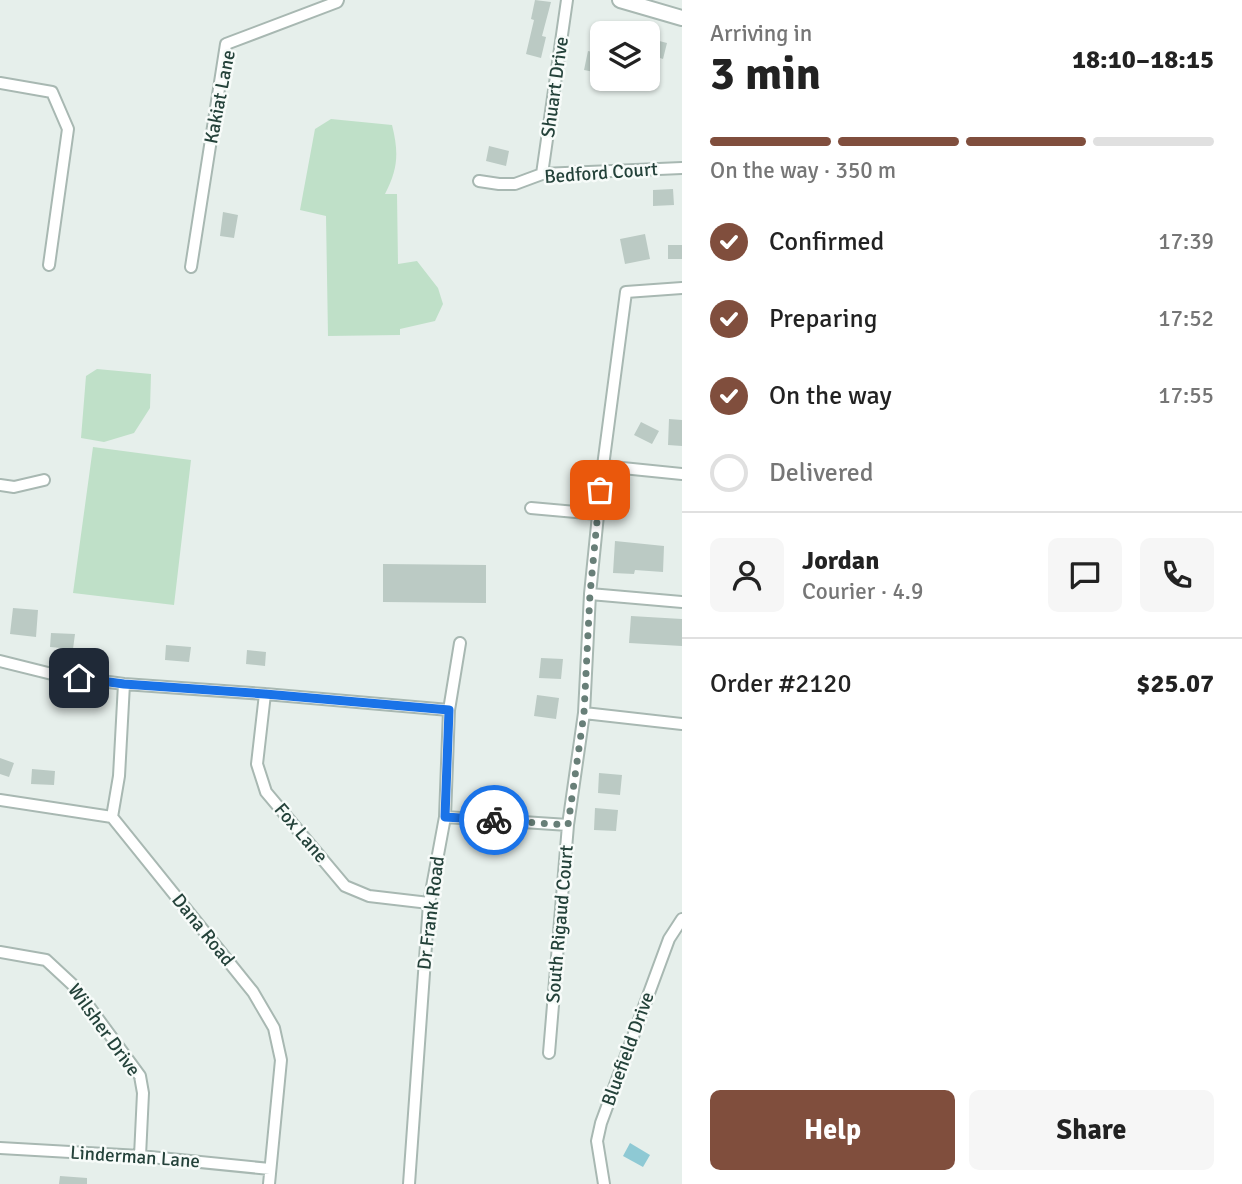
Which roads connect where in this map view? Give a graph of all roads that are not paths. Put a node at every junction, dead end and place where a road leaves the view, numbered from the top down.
1 (338, 0) edge
2 (567, 0) edge
3 (620, 0) edge
4 (682, 18) edge
5 (0, 83) edge
6 (682, 168) edge
7 (542, 174) junction
8 (479, 181) dead end
9 (49, 265) dead end
10 (191, 267) dead end
11 (682, 288) edge
12 (603, 467) junction
13 (682, 474) edge
14 (44, 480) dead end
15 (0, 485) edge
16 (531, 508) dead end
17 (598, 514) junction
18 (590, 594) junction
19 (682, 602) edge
20 (460, 643) dead end
21 (0, 661) edge
22 (124, 684) junction
23 (265, 694) junction
24 (449, 710) junction
25 (584, 713) junction
26 (682, 724) edge
27 (0, 800) edge
28 (112, 817) junction
29 (445, 817) junction
30 (568, 825) junction
31 (429, 903) junction
32 (682, 919) edge
33 (0, 952) edge
34 (549, 1053) dead end
35 (0, 1148) edge
36 (140, 1156) junction
37 (270, 1169) junction
38 (269, 1184) edge
39 (409, 1184) edge
40 (604, 1184) edge

1 - 10 street, Kakiat Lane
2 - 7 street, Shuart Drive
3 - 4 street
5 - 9 street
6 - 7 street, Bedford Court
7 - 8 street, Bedford Court
11 - 12 street, South Rigaud Court
12 - 13 street
12 - 17 street, South Rigaud Court
14 - 15 street
16 - 17 street
17 - 18 street, South Rigaud Court
18 - 19 street
18 - 25 street, South Rigaud Court
20 - 24 street, Dr Frank Road
21 - 22 street
22 - 23 street
22 - 28 street
23 - 24 street
23 - 31 street, Fox Lane
24 - 29 street, Dr Frank Road
25 - 26 street
25 - 30 street, South Rigaud Court
27 - 28 street
28 - 37 street, Dana Road
29 - 30 street
29 - 31 street, Dr Frank Road
30 - 34 street, South Rigaud Court
31 - 39 street, Dr Frank Road
32 - 40 street, Bluefield Drive
33 - 36 street, Wilsher Drive
35 - 36 street, Linderman Lane
36 - 37 street, Linderman Lane
37 - 38 street, Dana Road

